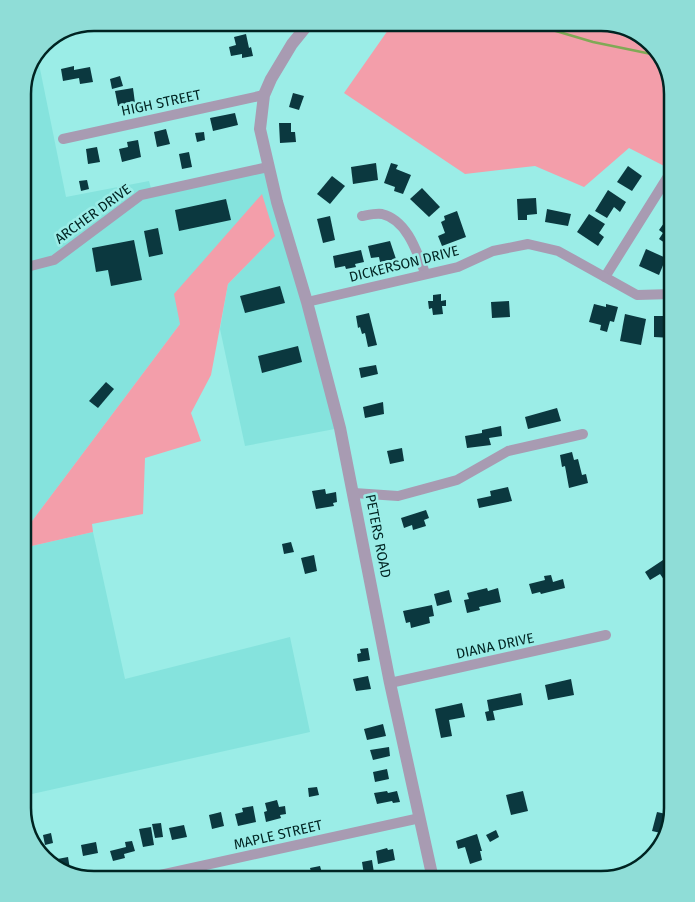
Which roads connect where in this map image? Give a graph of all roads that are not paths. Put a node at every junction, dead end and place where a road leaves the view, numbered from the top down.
1 (302, 31) edge
2 (264, 95) junction
3 (63, 138) dead end
4 (268, 167) junction
5 (664, 183) edge
6 (362, 216) dead end
7 (31, 266) edge
8 (425, 273) junction
9 (605, 277) junction
10 (664, 294) edge
11 (307, 302) junction
12 (583, 434) dead end
13 (354, 493) junction
14 (606, 635) dead end
15 (390, 683) junction
16 (420, 818) junction
17 (178, 871) edge
18 (431, 871) edge

1 - 2 street, PETERS ROAD
2 - 3 street, HIGH STREET
2 - 4 street, PETERS ROAD
4 - 7 street, ARCHER DRIVE
4 - 11 street, PETERS ROAD
5 - 9 street
6 - 8 street
8 - 9 street, DICKERSON DRIVE
8 - 11 street, DICKERSON DRIVE
9 - 10 street, DICKERSON DRIVE
11 - 13 street, PETERS ROAD
12 - 13 street
13 - 15 street, PETERS ROAD
14 - 15 street, DIANA DRIVE
15 - 16 street, PETERS ROAD
16 - 17 street, MAPLE STREET
16 - 18 street, PETERS ROAD

